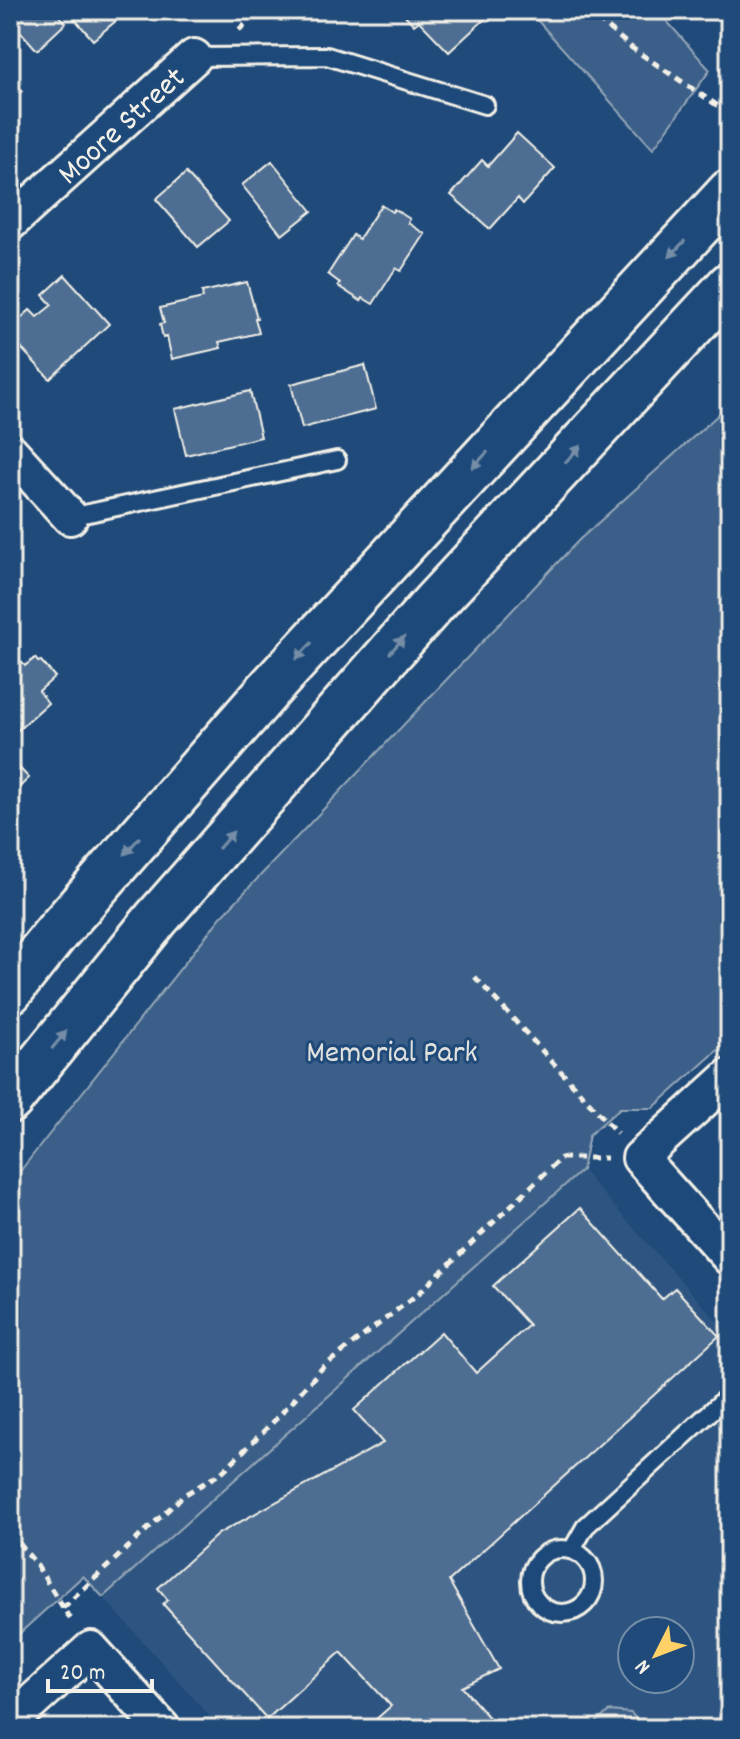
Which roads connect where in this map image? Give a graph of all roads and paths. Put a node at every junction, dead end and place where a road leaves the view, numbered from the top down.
1 (261, 10) edge
2 (587, 10) edge
3 (239, 30) dead end
4 (194, 57) joint
5 (485, 105) dead end
6 (730, 114) edge
7 (730, 192) edge
8 (10, 223) edge
9 (730, 285) edge
10 (10, 451) edge
11 (337, 460) dead end
12 (70, 517) joint
13 (475, 977) dead end
14 (10, 991) edge
15 (726, 1087) edge
16 (10, 1100) edge
17 (640, 1158) junction
18 (730, 1258) edge
19 (730, 1394) edge
20 (10, 1532) edge
21 (572, 1550) junction
22 (63, 1608) junction
23 (91, 1649) junction
24 (10, 1722) edge
25 (163, 1729) edge

1 - 3 path
2 - 6 path
4 - 5 lane
4 - 8 street, Moore Street
7 -> 14 highway
16 -> 9 highway
10 - 12 street
11 - 12 lane
13 - 17 path
15 - 17 street
17 - 18 street
17 - 22 path
19 - 21 lane
20 - 22 path
21 - 21 lane
22 - 23 path
23 - 24 street
23 - 25 street

